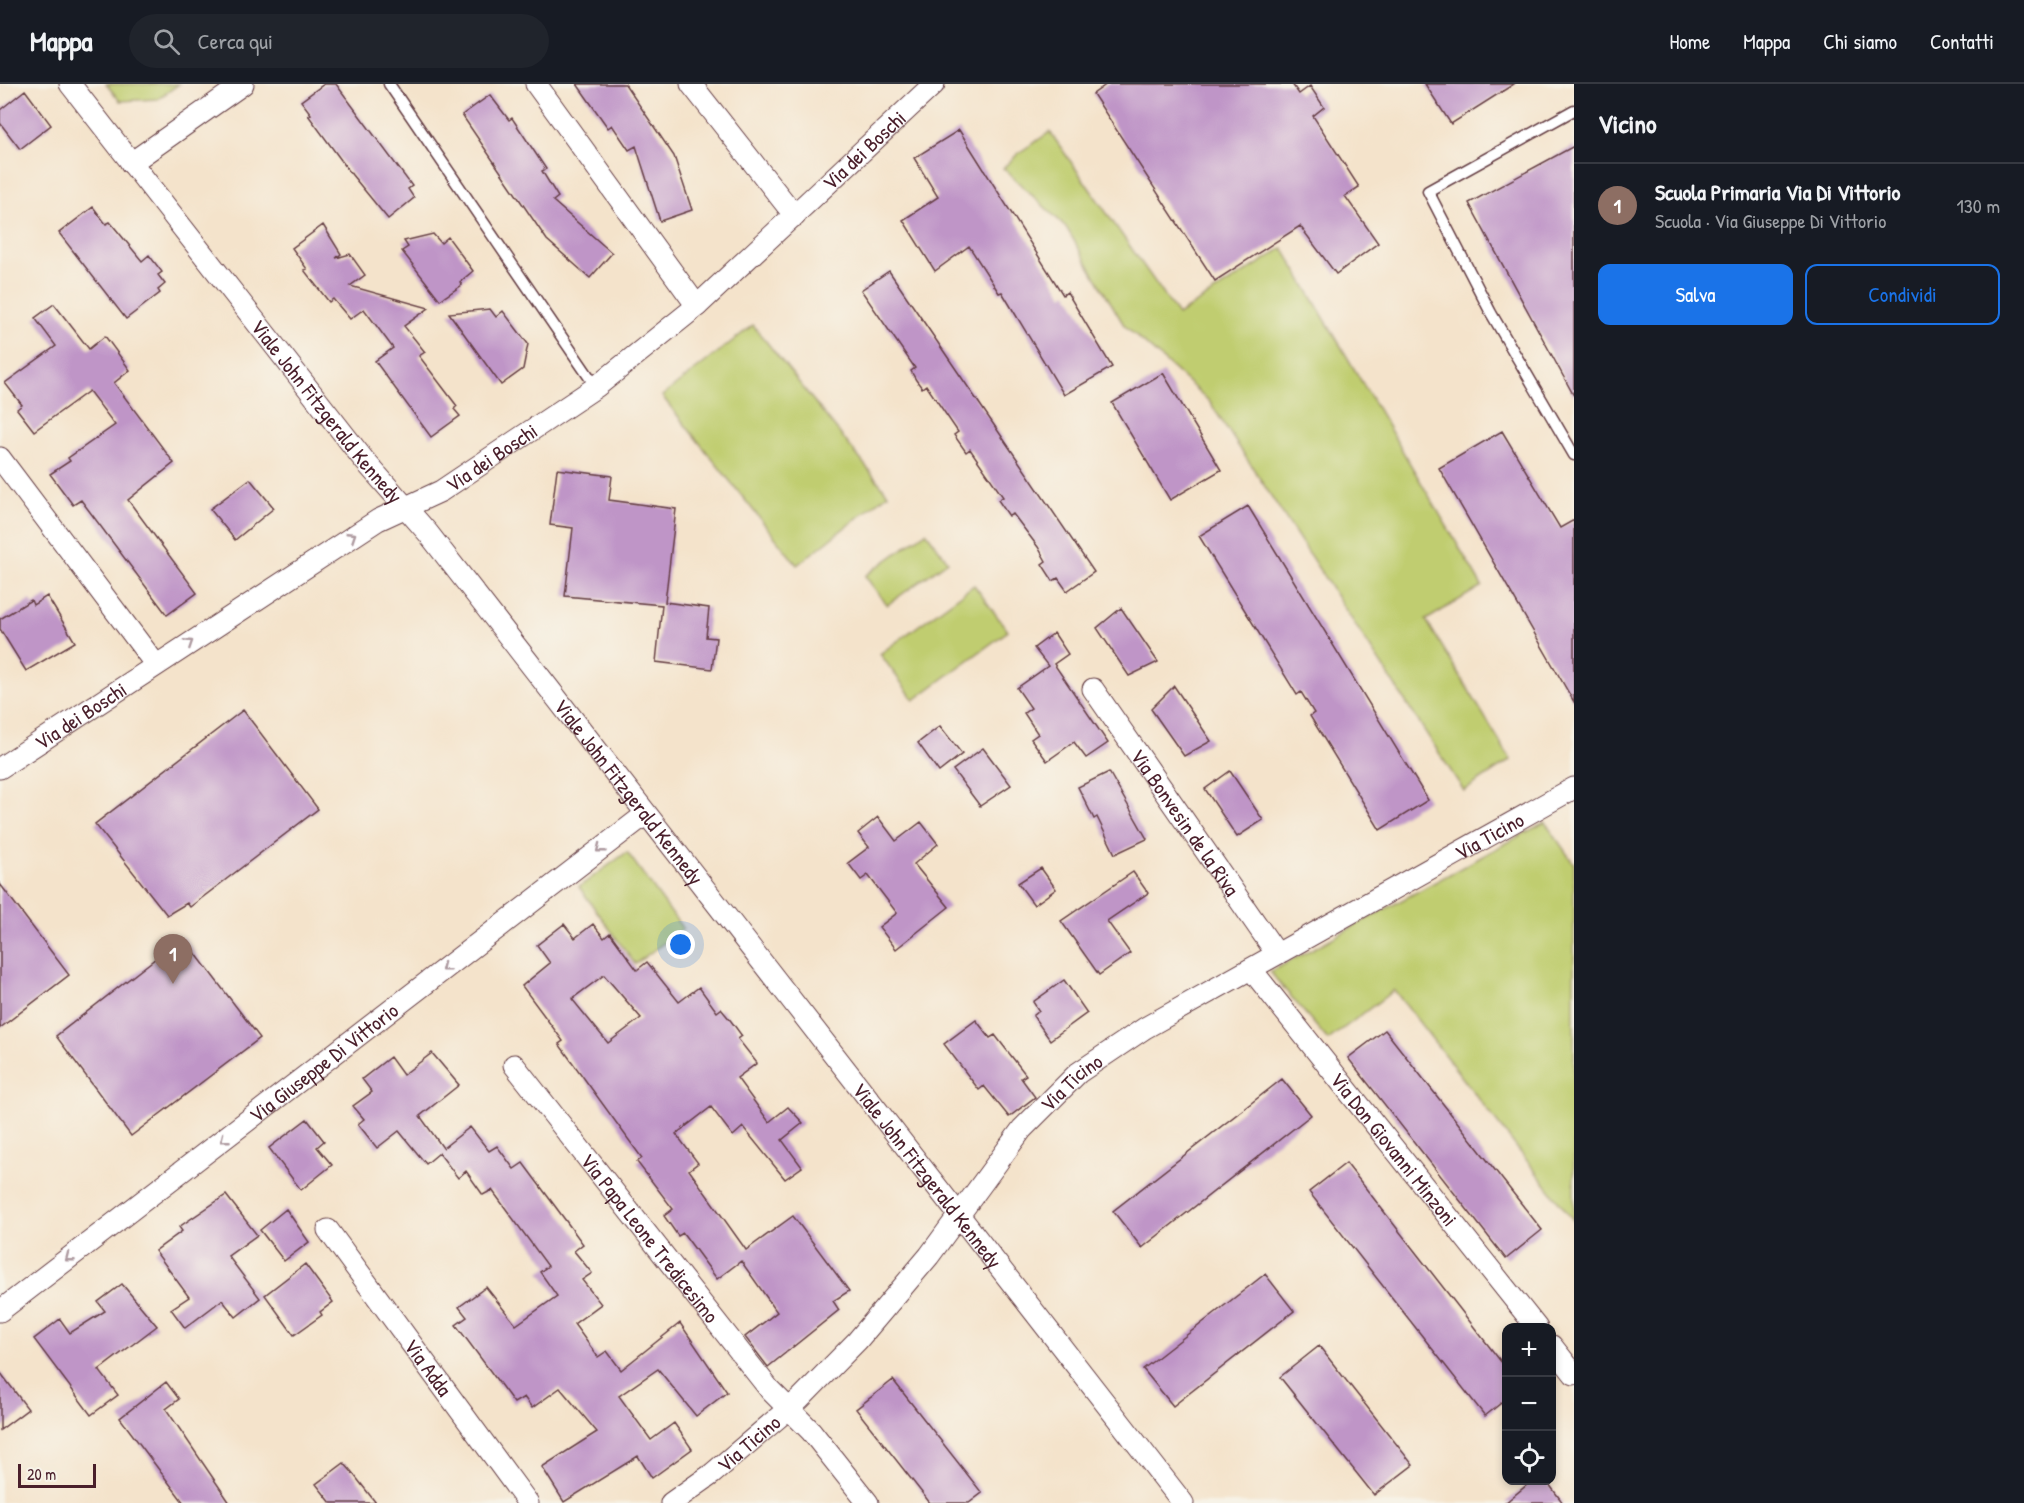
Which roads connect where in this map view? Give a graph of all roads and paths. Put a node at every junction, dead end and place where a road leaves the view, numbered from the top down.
1 (70, 84) edge
2 (243, 84) edge
3 (389, 84) edge
4 (536, 84) edge
5 (691, 84) edge
6 (934, 84) edge
7 (1574, 110) edge
8 (131, 163) junction
9 (795, 216) junction
10 (697, 306) junction
11 (596, 387) junction
12 (1574, 454) edge
13 (0, 458) edge
14 (405, 507) junction
15 (156, 665) junction
16 (1094, 689) dead end
17 (0, 768) edge
18 (1574, 788) edge
19 (646, 814) junction
20 (1277, 954) junction
21 (1251, 969) junction
22 (514, 1065) dead end
23 (961, 1216) junction
24 (328, 1230) dead end
25 (0, 1311) edge
26 (1533, 1323) edge
27 (1556, 1352) edge
28 (1574, 1374) edge
29 (788, 1409) junction
30 (528, 1503) edge
31 (671, 1503) edge
32 (868, 1503) edge
33 (1183, 1503) edge

1 - 8 street, Viale John Fitzgerald Kennedy
2 - 8 street
3 - 11 lane
4 - 10 street
5 - 9 street
6 - 9 street, Via dei Boschi
7 - 12 lane
8 - 14 street, Viale John Fitzgerald Kennedy
9 - 10 street, Via dei Boschi
10 - 11 street, Via dei Boschi
11 - 14 street, Via dei Boschi
13 - 15 street
15 -> 14 street, Via dei Boschi
14 - 19 street, Viale John Fitzgerald Kennedy
15 - 17 street, Via dei Boschi
16 - 20 street, Via Bonvesin de la Riva
18 - 20 street, Via Ticino
19 - 23 street, Viale John Fitzgerald Kennedy
19 -> 25 street, Via Giuseppe Di Vittorio
20 - 21 street, Via Ticino
21 - 23 street, Via Ticino
21 - 26 street, Via Don Giovanni Minzoni
22 - 29 street, Via Papa Leone Tredicesimo
23 - 29 street, Via Ticino
23 - 33 street, Viale John Fitzgerald Kennedy
24 - 30 street, Via Adda
27 - 28 street
29 - 31 street, Via Ticino
29 - 32 street, Via Papa Leone Tredicesimo

